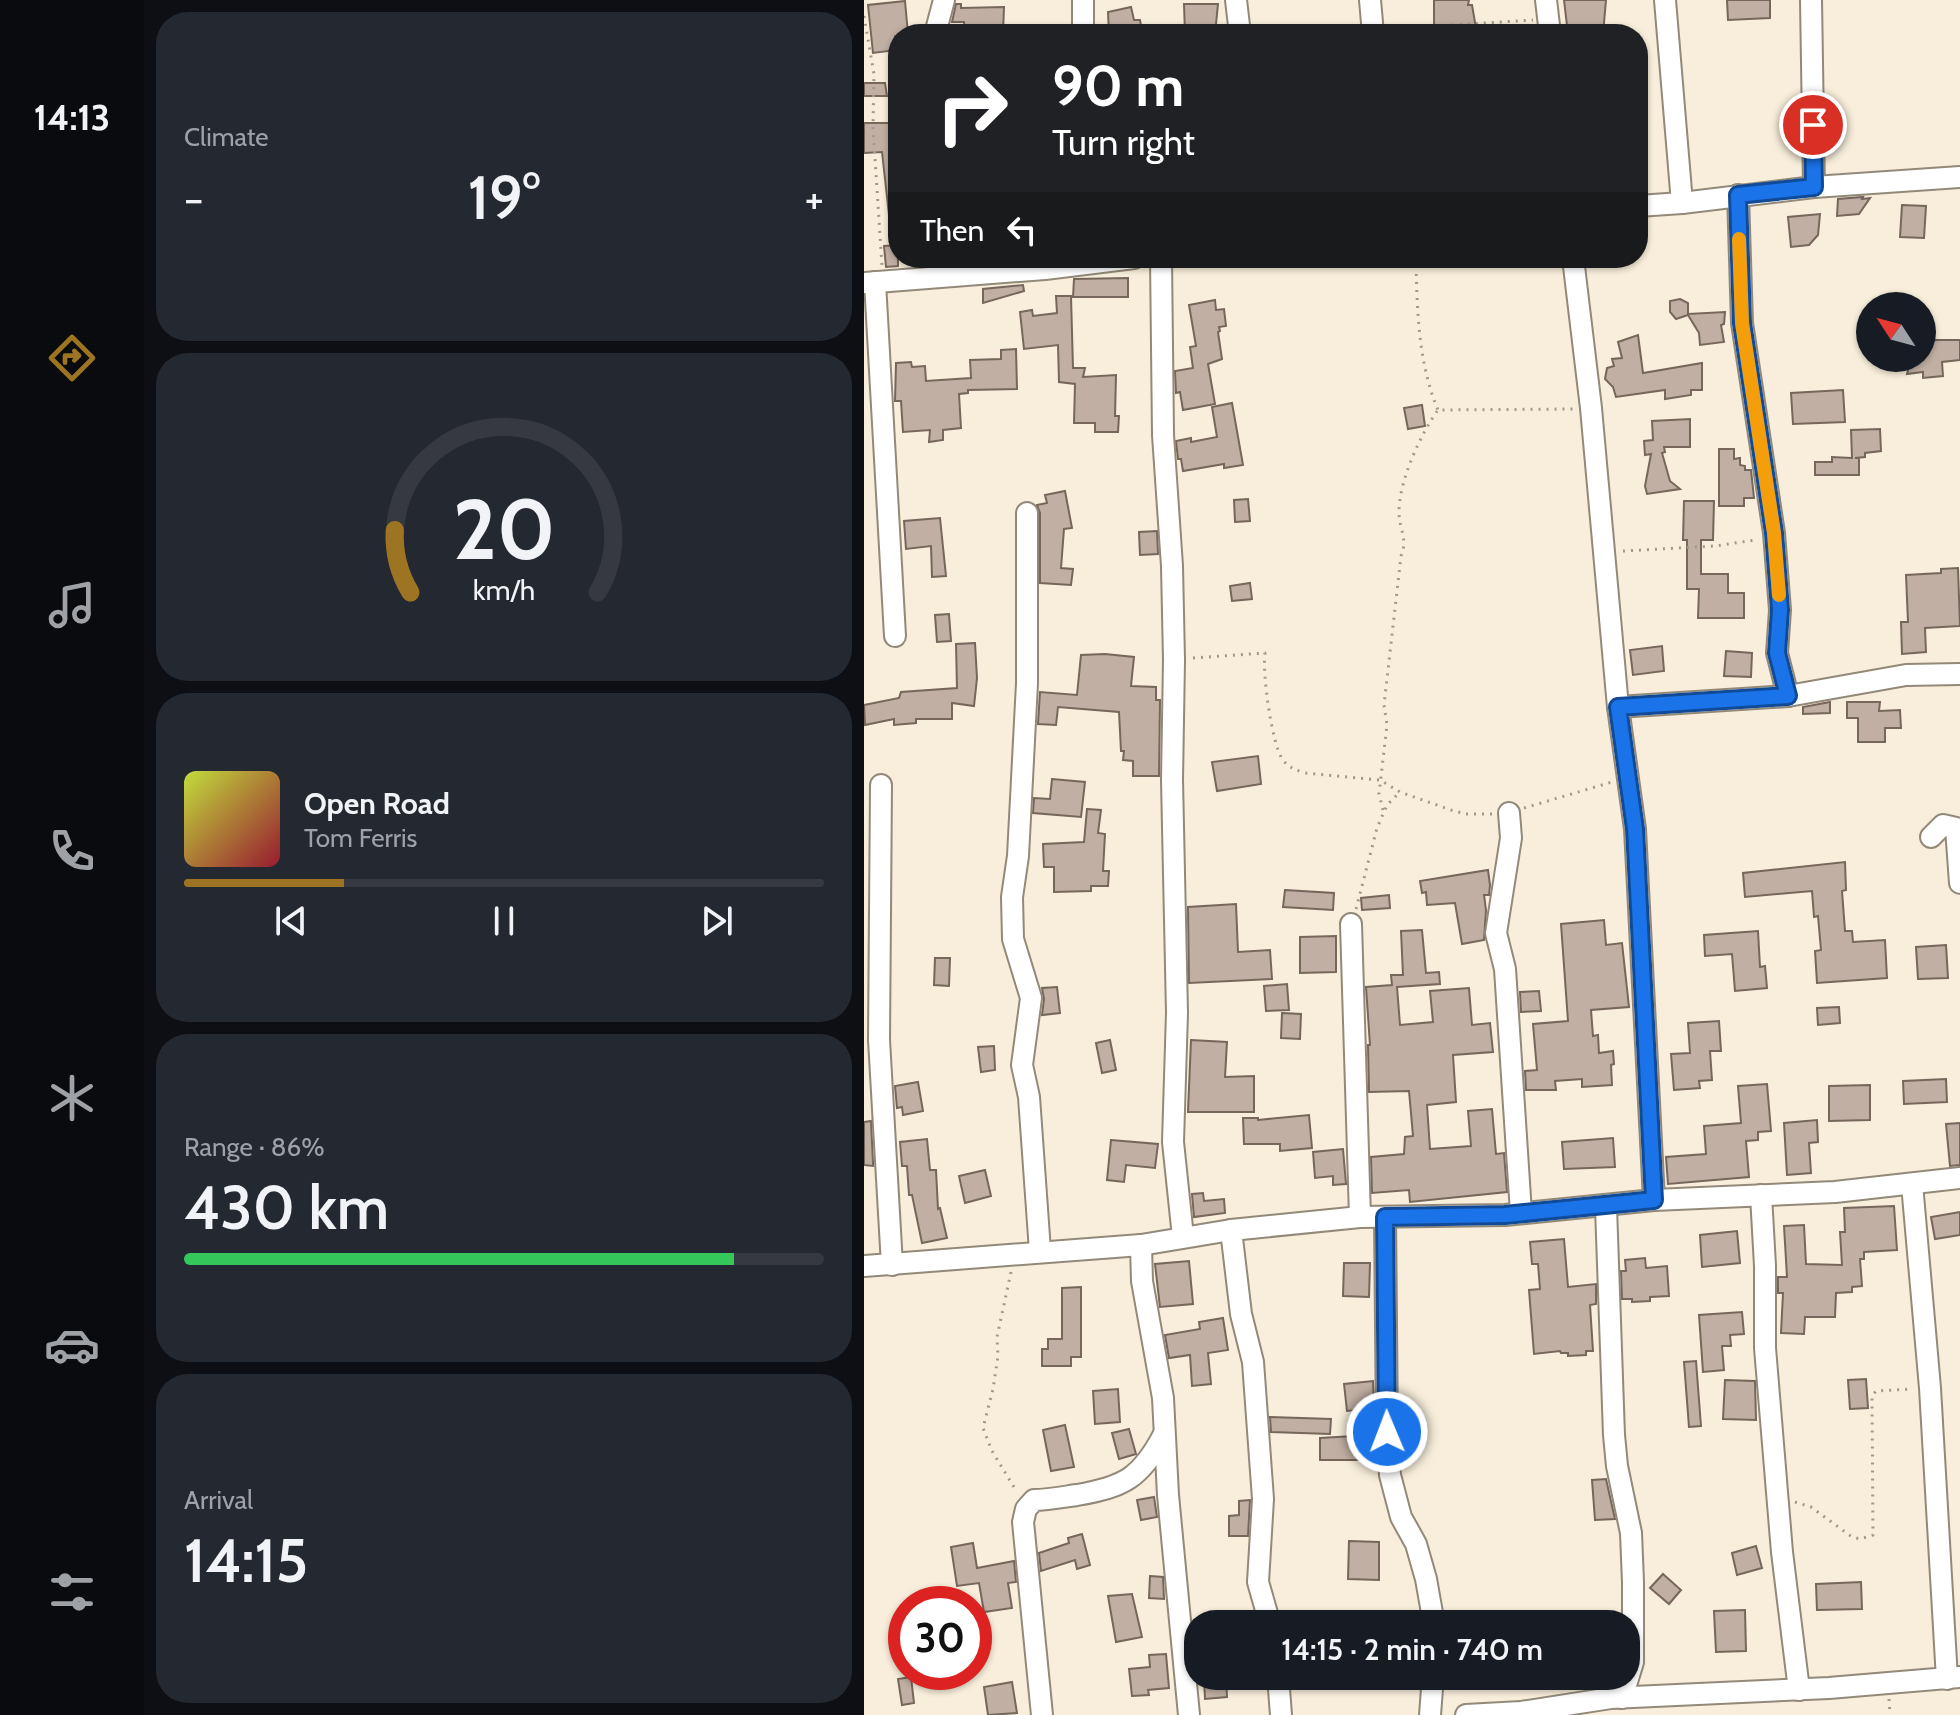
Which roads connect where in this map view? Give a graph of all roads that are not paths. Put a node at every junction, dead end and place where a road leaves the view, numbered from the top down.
1 (944, 0) edge
2 (1083, 0) edge
3 (1236, 0) edge
4 (1370, 0) edge
5 (1665, 0) edge
6 (1811, 0) edge
7 (938, 24) edge
8 (1083, 24) edge
9 (1239, 24) edge
10 (1372, 24) edge
11 (1960, 177) edge
12 (1814, 187) junction
13 (1738, 195) junction
14 (1682, 203) junction
15 (1648, 205) edge
16 (961, 268) edge
17 (1161, 268) edge
18 (1574, 268) edge
19 (874, 282) edge
20 (1027, 513) dead end
21 (895, 636) dead end
22 (1960, 674) edge
23 (1788, 696) junction
24 (1618, 707) junction
25 (881, 785) dead end
26 (1509, 813) road end
27 (1931, 837) dead end
28 (1960, 883) edge
29 (1351, 924) road end
30 (1960, 1178) edge
31 (1912, 1184) junction
32 (1761, 1195) junction
33 (1654, 1200) junction
34 (1606, 1207) junction
35 (1521, 1213) junction
36 (1360, 1217) junction
37 (1385, 1217) junction
38 (1231, 1230) junction
39 (1183, 1237) junction
40 (1141, 1245) junction
41 (1040, 1251) junction
42 (892, 1265) junction
43 (864, 1266) edge
44 (1164, 1434) junction
45 (1266, 1610) edge
46 (1432, 1610) edge
47 (1953, 1678) edge
48 (1279, 1690) edge
49 (1432, 1690) edge
50 (1799, 1690) junction
51 (1622, 1698) junction
52 (1042, 1715) edge
53 (1189, 1715) edge
54 (1281, 1715) edge
55 (1430, 1715) edge
56 (1466, 1715) edge

1 - 7 street
2 - 8 street
3 - 9 street
4 - 10 street
5 - 14 street
6 - 12 street
11 - 12 street
12 - 13 street
13 - 14 street
13 - 23 street
14 - 15 street
16 - 19 street
17 - 39 street
18 - 24 street
19 - 21 street
20 - 41 street
22 - 23 street
23 - 24 street
24 - 33 street
25 - 42 street
26 - 35 street
27 - 28 street
29 - 36 street
30 - 31 street
31 - 32 street
31 - 47 street
32 - 33 street
32 - 50 street
33 - 34 street
34 - 35 street
34 - 51 street
35 - 37 street
36 - 37 street
36 - 38 street
37 - 46 street
38 - 39 street
38 - 45 street
39 - 40 street
40 - 41 street
40 - 44 street
41 - 42 street
42 - 43 street
44 - 52 street
44 - 53 street
47 - 50 street
48 - 54 street
49 - 55 street
50 - 51 street
51 - 56 street

